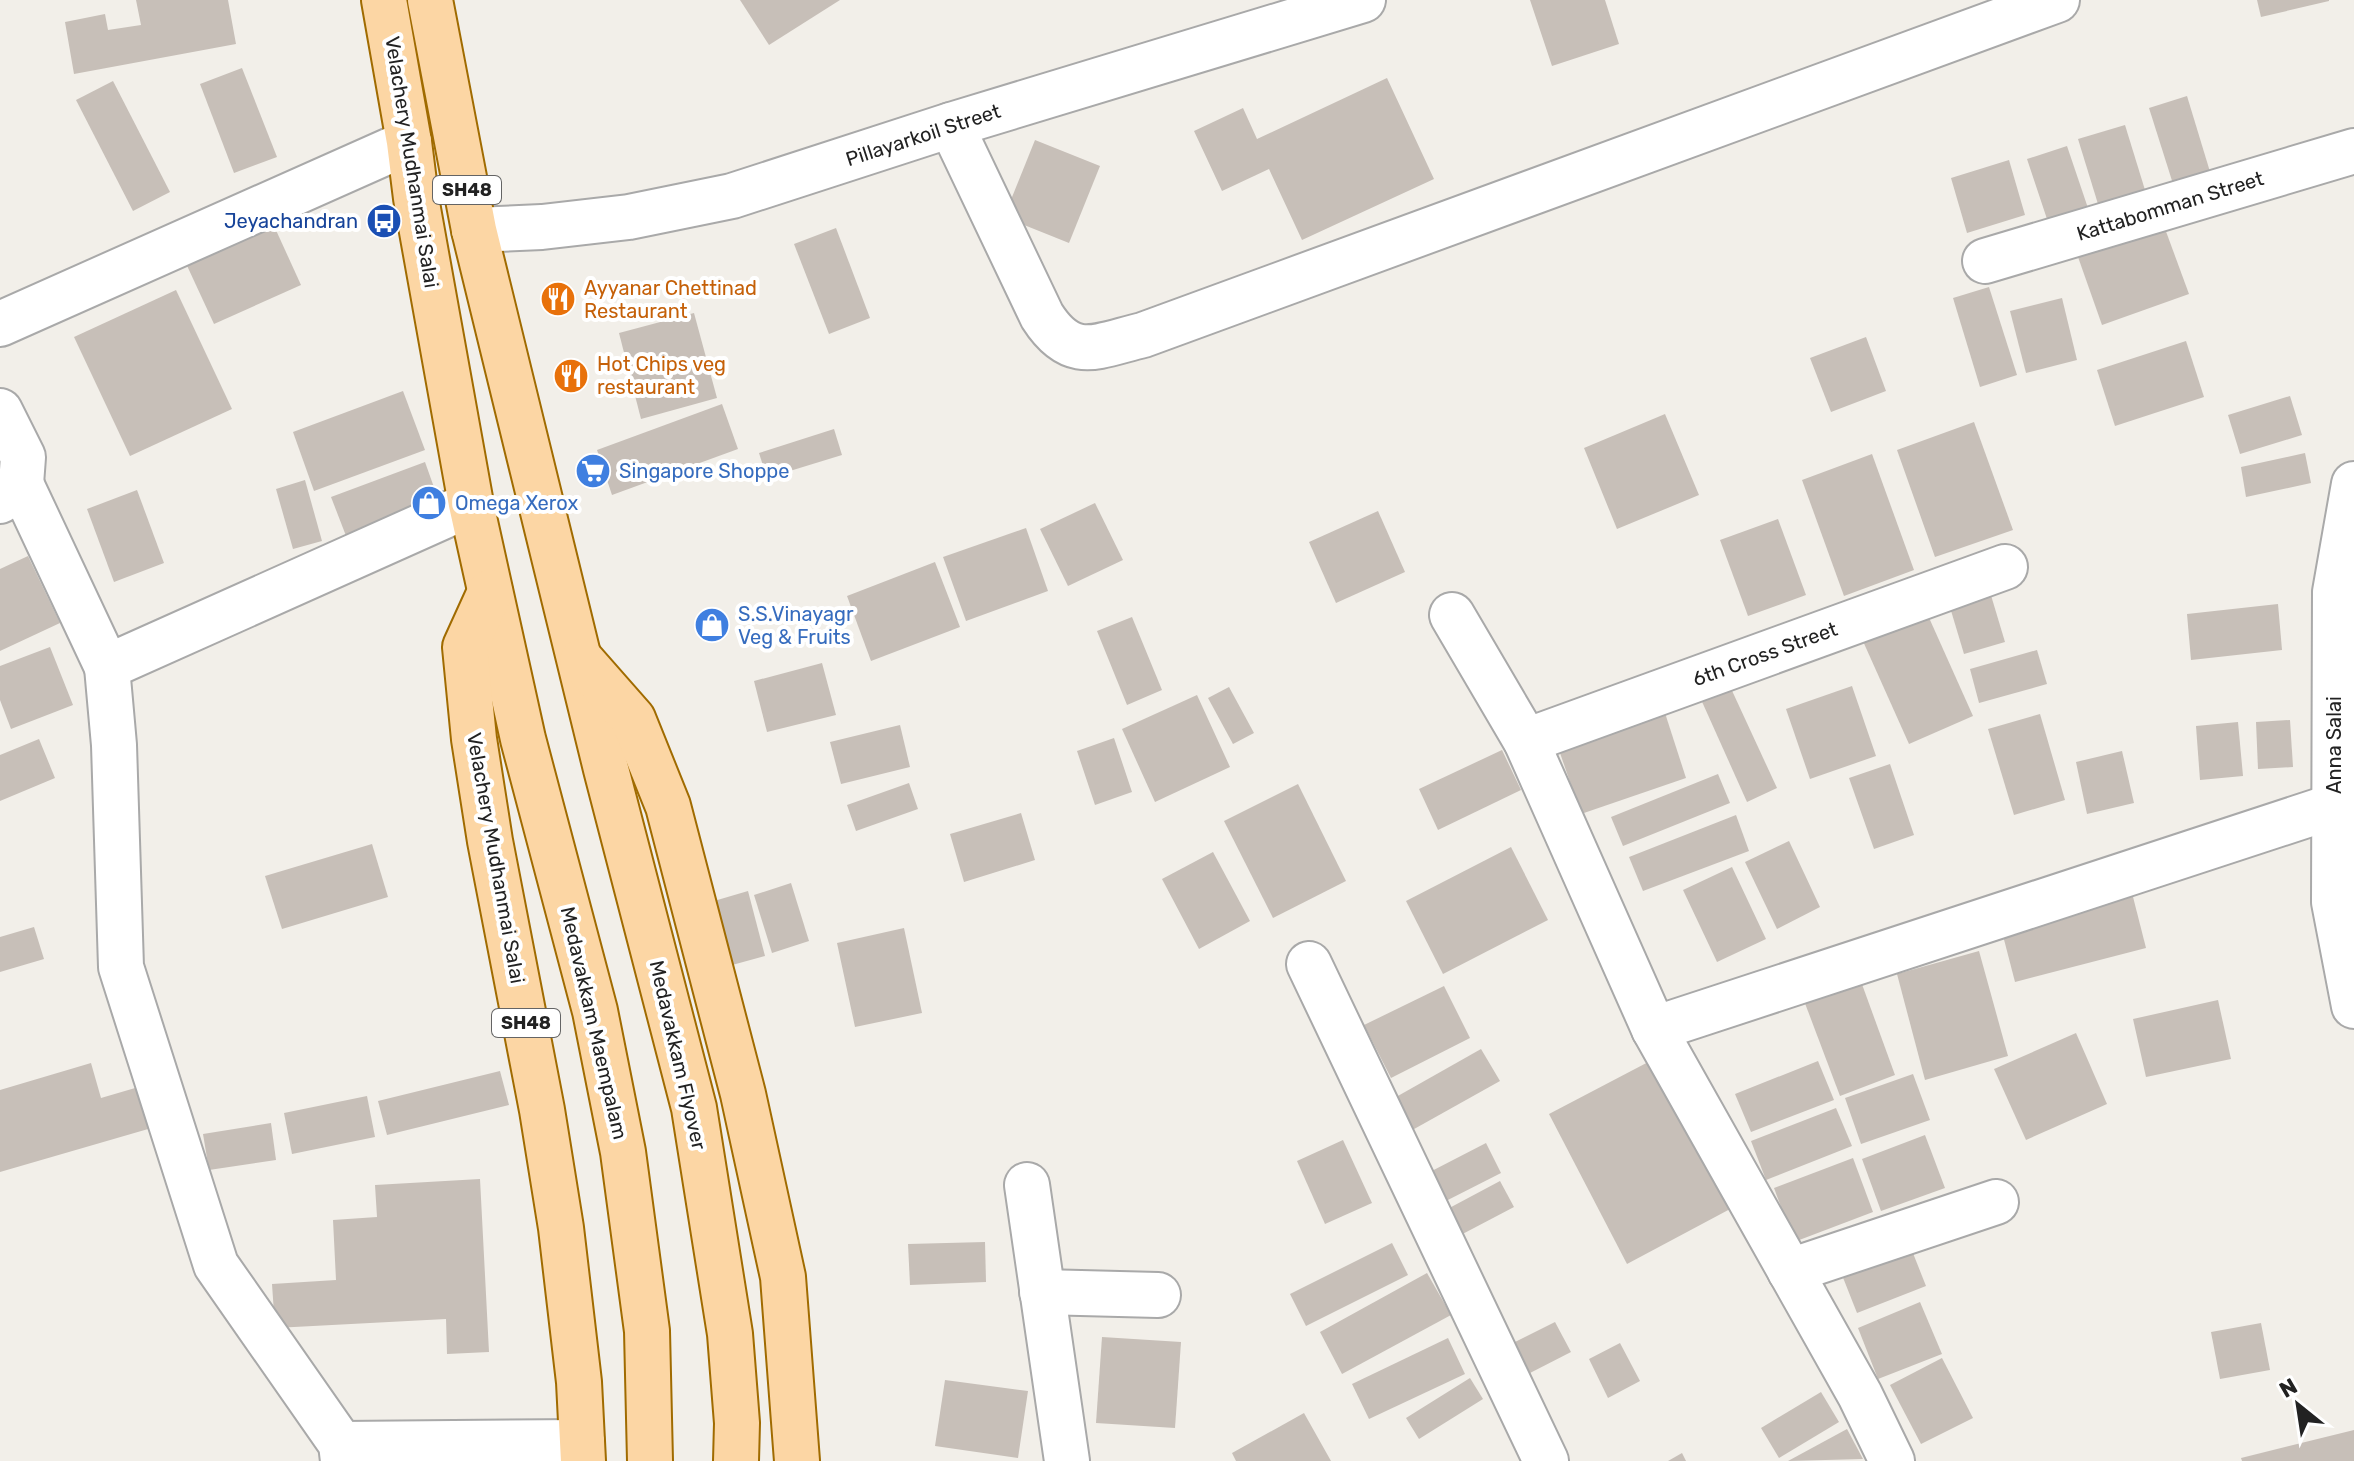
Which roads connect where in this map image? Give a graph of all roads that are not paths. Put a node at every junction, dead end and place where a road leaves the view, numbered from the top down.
1 (384, 0) edge
2 (430, 0) edge
3 (1363, 0) edge
4 (2057, 0) edge
5 (951, 125) junction
6 (409, 142) junction
7 (2354, 151) edge
8 (474, 230) junction
9 (1985, 261) dead end
10 (0, 324) edge
11 (0, 411) edge
12 (2354, 484) edge
13 (10, 493) edge
14 (471, 504) junction
15 (2005, 567) dead end
16 (490, 592) junction
17 (1452, 615) dead end
18 (2344, 643) edge
19 (578, 656) junction
20 (107, 667) junction
21 (1526, 741) junction
22 (2334, 806) junction
23 (2344, 900) edge
24 (1309, 964) dead end
25 (2354, 1006) edge
26 (1654, 1029) junction
27 (1027, 1185) dead end
28 (1996, 1202) dead end
29 (1790, 1271) junction
30 (1042, 1292) junction
31 (1158, 1295) dead end
32 (582, 1451) edge
33 (342, 1453) edge
34 (650, 1461) edge
35 (736, 1461) edge
36 (797, 1461) edge
37 (1067, 1461) edge
38 (1546, 1461) edge
39 (1892, 1461) edge

1 - 6 main road, Velachery Mudhanmai Salai / SH48
2 - 8 main road, SH48
3 - 5 street, Pillayarkoil Street
4 - 5 street
5 - 8 street, Pillayarkoil Street
6 - 10 street
6 - 14 main road, Velachery Mudhanmai Salai / SH48
7 - 9 street, Kattabomman Street
8 - 19 main road, Medavakkam Flyover / SH48
11 - 13 street
12 - 18 street, Anna Salai
13 - 20 street
14 - 16 main road, Medavakkam Maempalam
14 - 20 street
15 - 21 street, 6th Cross Street
16 - 32 main road, Velachery Mudhanmai Salai / SH48
16 - 34 main road, Medavakkam Maempalam
17 - 21 street
18 - 22 street, Anna Salai
19 - 35 main road, Medavakkam Flyover
19 - 36 main road
20 - 33 street
21 - 26 street
22 - 23 street, Anna Salai
22 - 26 street
23 - 25 street, Anna Salai
24 - 38 street
26 - 29 street
27 - 30 street
28 - 29 street
29 - 39 street
30 - 31 street
30 - 37 street
32 - 33 street

